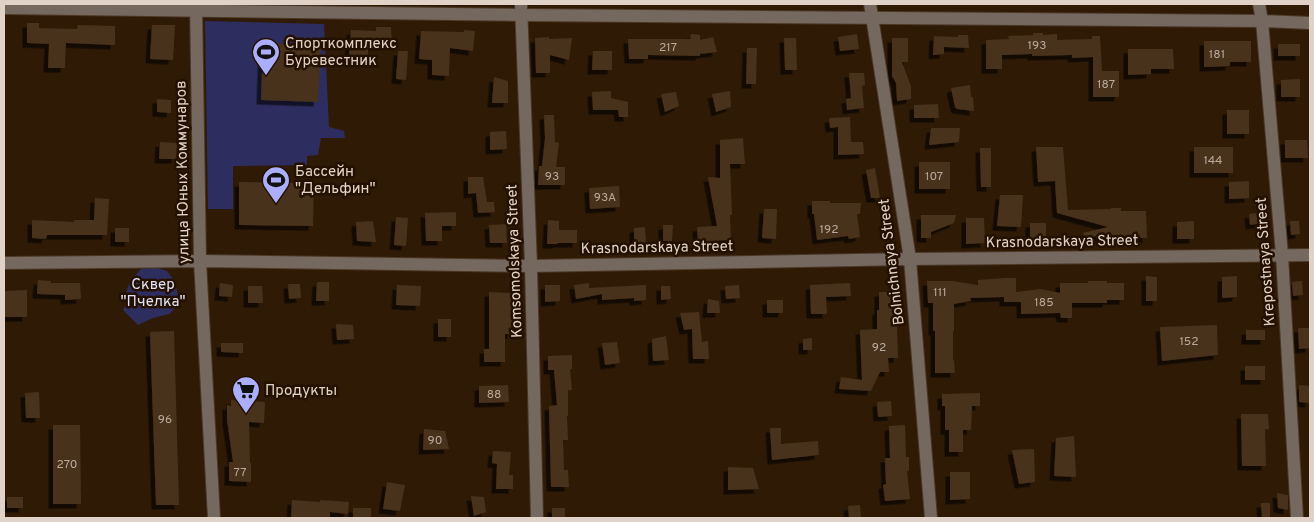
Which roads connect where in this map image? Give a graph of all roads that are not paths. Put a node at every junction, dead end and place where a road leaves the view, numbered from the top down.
1 (870, 4) edge
2 (1259, 4) edge
3 (4, 8) edge
4 (196, 8) edge
5 (521, 10) edge
6 (872, 18) junction
7 (1262, 21) junction
8 (1310, 23) edge
9 (1282, 254) junction
10 (1310, 255) edge
11 (910, 259) junction
12 (200, 261) junction
13 (4, 263) edge
14 (531, 266) junction
15 (214, 518) edge
16 (536, 518) edge
17 (931, 518) edge
18 (1297, 518) edge

1 - 6 street, Bolnichnaya Street
2 - 7 street, Krepostnaya Street
3 - 4 street
4 - 5 street
4 - 12 street, улица Юных Коммунаров
5 - 6 street
5 - 14 street, Komsomolskaya Street
6 - 7 street
6 - 11 street, Bolnichnaya Street
7 - 8 street
7 - 9 street, Krepostnaya Street
9 - 10 street, Krasnodarskaya Street
9 - 11 street, Krasnodarskaya Street
9 - 18 street, Krepostnaya Street
11 - 14 street, Krasnodarskaya Street
11 - 17 street, Bolnichnaya Street
12 - 13 street, Krasnodarskaya Street
12 - 14 street, Krasnodarskaya Street
12 - 15 street, улица Юных Коммунаров
14 - 16 street, Komsomolskaya Street

